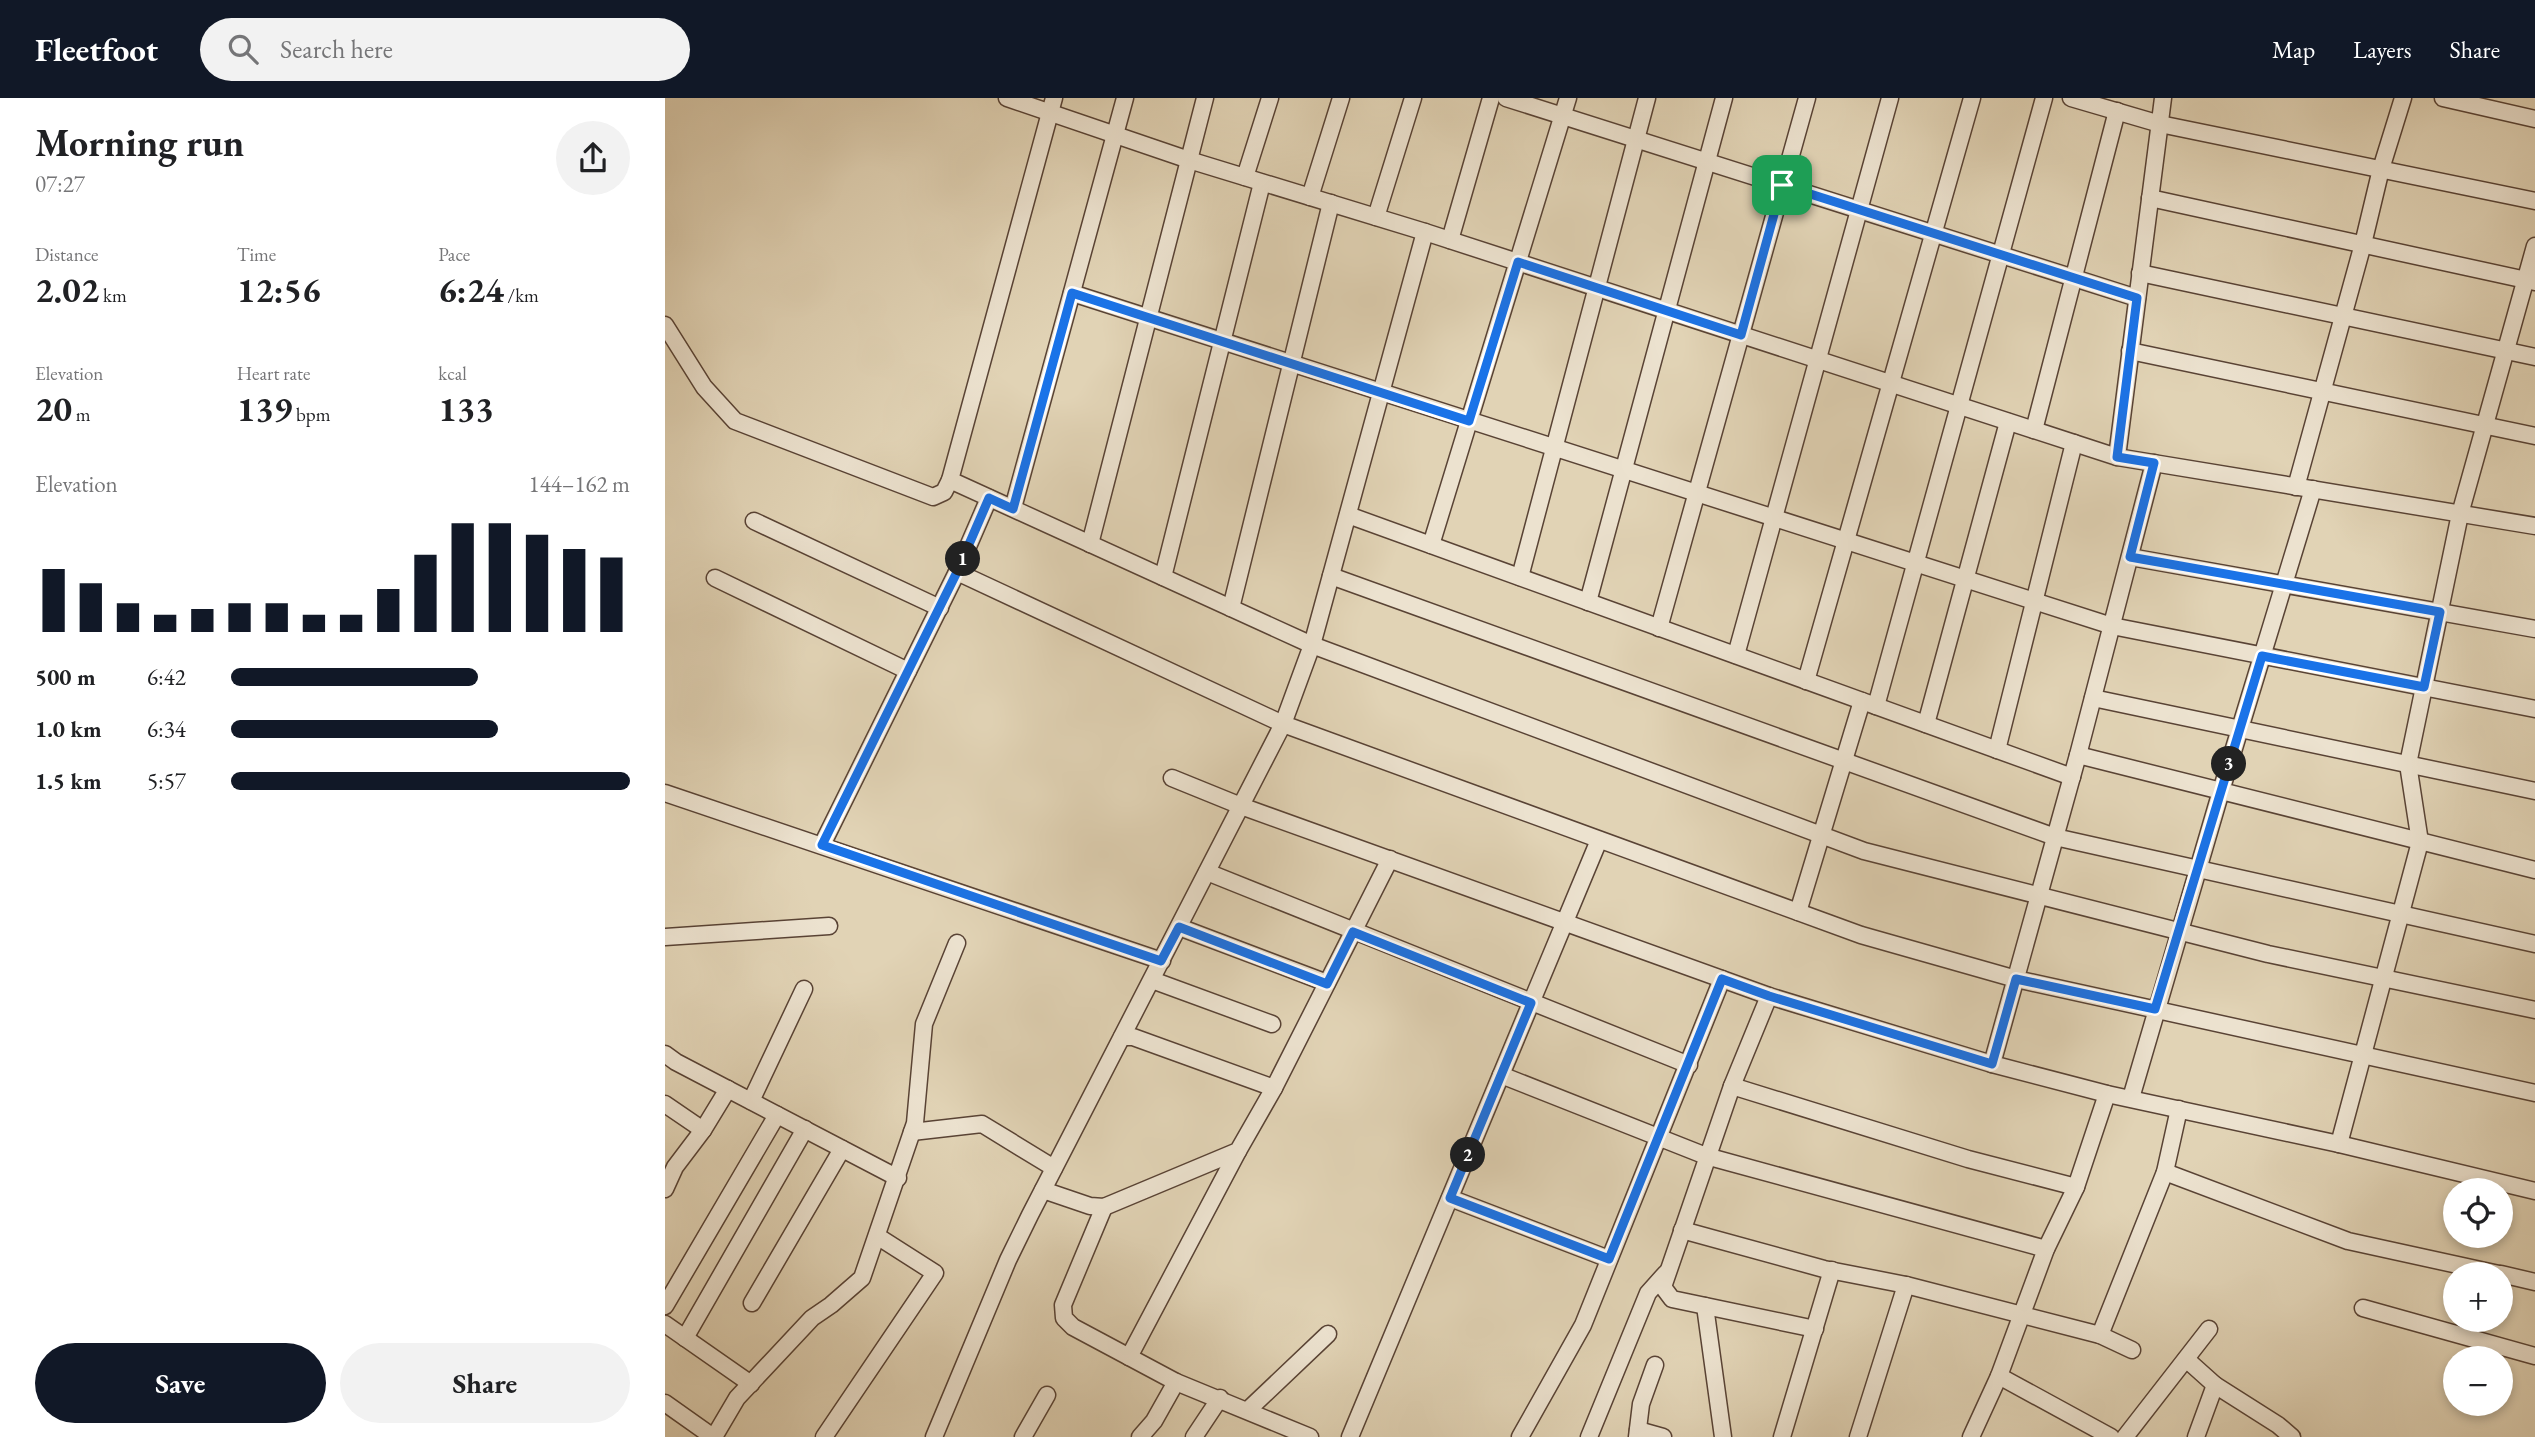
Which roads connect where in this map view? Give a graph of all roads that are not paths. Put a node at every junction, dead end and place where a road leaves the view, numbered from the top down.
1 (1007, 98) edge
2 (1125, 98) edge
3 (1205, 98) edge
4 (1270, 98) edge
5 (1341, 98) edge
6 (1413, 98) edge
7 (1492, 98) edge
8 (1506, 98) edge
9 (1568, 98) edge
10 (1647, 98) edge
11 (1724, 98) edge
12 (1807, 98) edge
13 (1889, 98) edge
14 (1972, 98) edge
15 (2044, 98) edge
16 (2163, 98) edge
17 (2403, 98) edge
18 (2443, 98) edge
19 (2078, 99) edge
20 (1052, 105) edge
21 (2117, 111) junction
22 (1562, 116) junction
23 (2535, 119) edge
24 (2160, 124) junction
25 (1115, 135) junction
26 (1636, 139) junction
27 (1189, 160) junction
28 (1707, 162) junction
29 (2381, 169) junction
30 (1245, 177) junction
31 (1262, 183) junction
32 (1782, 185) junction
33 (1310, 197) junction
34 (2150, 198) junction
35 (2535, 201) edge
36 (1331, 204) junction
37 (1859, 210) junction
38 (1376, 217) junction
39 (1425, 232) junction
40 (1934, 233) junction
41 (1450, 240) junction
42 (2363, 244) junction
43 (2535, 246) edge
44 (2001, 254) junction
45 (1518, 262) junction
46 (2140, 273) junction
47 (2073, 277) junction
48 (2531, 281) edge
49 (1597, 288) junction
50 (1072, 293) junction
51 (2137, 298) junction
52 (1667, 311) junction
53 (2343, 316) junction
54 (1148, 317) junction
55 (665, 325) edge
56 (1741, 335) junction
57 (1222, 341) junction
58 (2130, 351) junction
59 (2507, 351) junction
60 (2535, 357) edge
61 (1818, 360) junction
62 (1291, 363) junction
63 (1891, 384) junction
64 (1381, 392) junction
65 (2322, 392) junction
66 (1959, 406) junction
67 (1469, 421) junction
68 (2008, 422) junction
69 (2486, 426) junction
70 (2033, 430) junction
71 (2535, 436) edge
72 (2074, 443) junction
73 (1554, 448) junction
74 (2117, 457) junction
75 (2154, 463) junction
76 (1624, 470) junction
77 (950, 480) junction
78 (2296, 487) junction
79 (2313, 489) junction
80 (1696, 493) junction
81 (989, 498) junction
82 (1013, 509) junction
83 (2460, 514) junction
84 (1348, 515) junction
85 (1774, 518) junction
86 (754, 521) dead end
87 (2535, 526) edge
88 (1846, 541) junction
89 (1090, 544) junction
90 (1431, 545) junction
91 (2130, 557) junction
92 (1915, 563) junction
93 (957, 572) junction
94 (1331, 576) junction
95 (1163, 577) junction
96 (715, 578) dead end
97 (1520, 578) junction
98 (1965, 579) junction
99 (2284, 584) junction
100 (1588, 602) junction
101 (2034, 602) junction
102 (940, 608) junction
103 (1230, 608) junction
104 (2440, 612) junction
105 (2112, 626) junction
106 (1659, 628) junction
107 (2535, 629) edge
108 (1312, 645) junction
109 (1736, 655) junction
110 (2262, 656) junction
111 (908, 671) junction
112 (1806, 681) junction
113 (2424, 687) junction
114 (2093, 698) junction
115 (1869, 703) junction
116 (2535, 709) edge
117 (1283, 724) junction
118 (1926, 724) junction
119 (2240, 729) junction
120 (1997, 750) junction
121 (2078, 755) junction
122 (1843, 762) junction
123 (2408, 764) junction
124 (2072, 777) junction
125 (1172, 778) dead end
126 (2221, 791) junction
127 (2535, 791) edge
128 (665, 793) edge
129 (1241, 806) junction
130 (1821, 835) junction
131 (2055, 837) junction
132 (1599, 840) junction
133 (2420, 842) junction
134 (822, 845) junction
135 (1390, 859) junction
136 (2197, 870) junction
137 (2535, 870) edge
138 (1207, 872) junction
139 (2038, 896) junction
140 (1798, 912) junction
141 (2401, 915) junction
142 (1565, 922) junction
143 (829, 926) dead end
144 (1179, 927) junction
145 (1353, 932) junction
146 (2179, 932) junction
147 (665, 937) edge
148 (957, 943) dead end
149 (2535, 944) edge
150 (1161, 961) junction
151 (1722, 979) junction
152 (2016, 979) junction
153 (2385, 979) junction
154 (1152, 980) junction
155 (1327, 984) junction
156 (804, 989) dead end
157 (1769, 996) junction
158 (1531, 1003) junction
159 (2155, 1009) junction
160 (2535, 1010) edge
161 (1272, 1024) dead end
162 (1122, 1037) junction
163 (665, 1054) edge
164 (2365, 1055) junction
165 (1992, 1064) junction
166 (1689, 1065) junction
167 (1501, 1075) junction
168 (1732, 1086) junction
169 (1274, 1087) junction
170 (728, 1089) junction
171 (2535, 1093) edge
172 (2107, 1094) junction
173 (2130, 1098) junction
174 (751, 1101) junction
175 (665, 1104) edge
176 (2179, 1109) junction
177 (777, 1115) junction
178 (804, 1129) junction
179 (703, 1130) junction
180 (912, 1132) junction
181 (1657, 1137) junction
182 (2339, 1144) junction
183 (842, 1149) junction
184 (1238, 1151) junction
185 (1706, 1156) junction
186 (1054, 1168) junction
187 (2165, 1172) junction
188 (898, 1178) junction
189 (2076, 1187) junction
190 (665, 1189) edge
191 (1043, 1190) junction
192 (2535, 1191) edge
193 (1450, 1198) junction
194 (1104, 1207) junction
195 (1682, 1230) junction
196 (877, 1236) junction
197 (2046, 1248) junction
198 (1609, 1259) junction
199 (2445, 1262) edge
200 (1832, 1270) junction
201 (1668, 1271) junction
202 (2513, 1277) edge
203 (2535, 1282) edge
204 (1906, 1286) junction
205 (752, 1303) dead end
206 (665, 1306) edge
207 (1705, 1306) junction
208 (2363, 1308) dead end
209 (2022, 1316) junction
210 (665, 1324) edge
211 (1815, 1329) junction
212 (2209, 1329) dead end
213 (1328, 1334) dead end
214 (2100, 1335) junction
215 (685, 1338) junction
216 (2132, 1350) dead end
217 (2535, 1356) edge
218 (1129, 1357) junction
219 (2186, 1359) junction
220 (1655, 1365) dead end
221 (1999, 1376) junction
222 (1176, 1382) junction
223 (751, 1384) junction
224 (2215, 1385) junction
225 (1047, 1395) dead end
226 (1220, 1398) junction
227 (665, 1403) edge
228 (1248, 1410) junction
229 (1637, 1434) edge
230 (714, 1437) edge
231 (824, 1437) edge
232 (934, 1437) edge
233 (1023, 1437) edge
234 (1140, 1437) edge
235 (1195, 1437) edge
236 (1310, 1437) edge
237 (1350, 1437) edge
238 (1520, 1437) edge
239 (1589, 1437) edge
240 (1663, 1437) edge
241 (1723, 1437) edge
242 (1782, 1437) edge
243 (1859, 1437) edge
244 (1971, 1437) edge
245 (2111, 1437) edge
246 (2125, 1437) edge
247 (2196, 1437) edge
248 (2292, 1437) edge

1 - 20 street
2 - 25 street
3 - 27 street
4 - 30 street
5 - 33 street
6 - 38 street
7 - 41 street
8 - 22 street
9 - 22 street
10 - 26 street
11 - 28 street
12 - 32 street
13 - 37 street
14 - 40 street
15 - 44 street
16 - 24 street
17 - 29 street
18 - 23 street
19 - 21 street
20 - 25 street
20 - 77 street
21 - 24 street
21 - 47 street
22 - 26 street
22 - 45 street
24 - 29 street
24 - 34 street
25 - 27 street
25 - 50 street
26 - 28 street
26 - 49 street
27 - 30 street
27 - 54 street
28 - 32 street
28 - 52 street
29 - 35 street
29 - 42 street
30 - 31 street
31 - 33 street
31 - 57 street
32 - 37 street
32 - 56 street
33 - 36 street
34 - 42 street
34 - 46 street
36 - 38 street
36 - 62 street
37 - 40 street
37 - 61 street
38 - 39 street
39 - 41 street
39 - 64 street
40 - 44 street
40 - 63 street
41 - 45 street
42 - 48 street
42 - 53 street
43 - 48 street
44 - 47 street
44 - 66 street
45 - 49 street
45 - 67 street
46 - 51 street
46 - 53 street
47 - 51 street
47 - 70 street
48 - 59 street
49 - 52 street
49 - 73 street
50 - 54 street
50 - 82 street
51 - 58 street
52 - 56 street
52 - 76 street
53 - 59 street
53 - 65 street
54 - 57 street
54 - 89 street
55 - 77 street
56 - 61 street
56 - 80 street
57 - 62 street
57 - 95 street
58 - 65 street
58 - 74 street
59 - 60 street
59 - 69 street
61 - 63 street
61 - 85 street
62 - 64 street
62 - 103 street
63 - 66 street
63 - 88 street
64 - 67 street
64 - 84 street
65 - 69 street
65 - 78 street
66 - 68 street
66 - 92 street
67 - 73 street
67 - 90 street
68 - 70 street
68 - 98 street
69 - 71 street
69 - 83 street
70 - 72 street
72 - 74 street
72 - 101 street
73 - 76 street
73 - 97 street
74 - 75 street
75 - 78 street
75 - 91 street
76 - 80 street
76 - 100 street
77 - 81 street
78 - 79 street
79 - 83 street
79 - 99 street
80 - 85 street
80 - 106 street
81 - 82 street
81 - 93 street
82 - 89 street
83 - 87 street
83 - 104 street
84 - 90 street
84 - 94 street
85 - 88 street
85 - 109 street
86 - 102 street
88 - 92 street
88 - 112 street
89 - 95 street
90 - 97 street
91 - 99 street
91 - 105 street
92 - 98 street
92 - 115 street
93 - 102 street
93 - 117 street
94 - 108 street
94 - 122 street
95 - 103 street
96 - 111 street
97 - 100 street
98 - 101 street
98 - 118 street
99 - 104 street
99 - 110 street
100 - 106 street
101 - 105 street
101 - 120 street
102 - 111 street
103 - 108 street
104 - 107 street
104 - 113 street
105 - 110 street
105 - 114 street
106 - 109 street
108 - 117 street
108 - 130 street
109 - 112 street
110 - 113 street
110 - 119 street
111 - 134 street
112 - 115 street
113 - 116 street
113 - 123 street
114 - 119 street
114 - 121 street
115 - 118 street
115 - 122 street
117 - 129 street
117 - 132 street
118 - 120 street
119 - 123 street
119 - 126 street
120 - 124 street
121 - 124 street
121 - 126 street
122 - 130 street
122 - 131 street
123 - 127 street
123 - 133 street
124 - 131 street
125 - 129 street
126 - 133 street
126 - 136 street
128 - 134 street
129 - 135 street
129 - 138 street
130 - 139 street
130 - 140 street
131 - 136 street
131 - 139 street
132 - 140 street
132 - 142 street
133 - 137 street
133 - 141 street
134 - 150 street
135 - 142 street
135 - 145 street
136 - 141 street
136 - 146 street
138 - 144 street
138 - 145 street
139 - 146 street
139 - 152 street
140 - 152 street
141 - 149 street
141 - 153 street
142 - 151 street
142 - 158 street
143 - 147 street
144 - 150 street
144 - 155 street
145 - 155 street
145 - 158 street
146 - 153 street
146 - 159 street
148 - 180 street
150 - 154 street
151 - 157 street
151 - 166 street
152 - 159 street
152 - 165 street
153 - 160 street
153 - 164 street
154 - 161 street
154 - 162 street
155 - 169 street
156 - 174 street
157 - 165 street
157 - 168 street
158 - 166 street
158 - 167 street
159 - 164 street
159 - 173 street
162 - 169 street
162 - 186 street
163 - 170 street
164 - 171 street
164 - 182 street
165 - 172 street
166 - 181 street
167 - 181 street
167 - 193 street
168 - 185 street
168 - 189 street
169 - 184 street
170 - 174 street
170 - 179 street
172 - 173 street
172 - 189 street
173 - 176 street
174 - 177 street
175 - 179 street
176 - 182 street
176 - 187 street
177 - 178 street
177 - 206 street
178 - 183 street
178 - 215 street
179 - 190 street
180 - 186 street
180 - 188 street
181 - 185 street
181 - 198 street
182 - 192 street
183 - 188 street
183 - 205 street
184 - 194 street
184 - 218 street
185 - 195 street
185 - 197 street
186 - 191 street
187 - 199 street
187 - 214 street
188 - 196 street
189 - 197 street
191 - 194 street
191 - 232 street
193 - 198 street
193 - 237 street
194 - 218 street
195 - 200 street
195 - 201 street
196 - 223 street
196 - 231 street
197 - 209 street
198 - 238 street
200 - 204 street
200 - 211 street
201 - 207 street
201 - 239 street
202 - 203 street
204 - 209 street
204 - 243 street
207 - 211 street
207 - 241 street
208 - 217 street
209 - 214 street
209 - 221 street
210 - 215 street
211 - 242 street
212 - 219 street
213 - 228 street
214 - 216 street
215 - 223 street
218 - 222 street
219 - 224 street
219 - 246 street
220 - 229 street
221 - 244 street
221 - 245 street
222 - 226 street
222 - 234 street
223 - 230 street
224 - 247 street
224 - 248 street
225 - 233 street
226 - 228 street
226 - 235 street
227 - 230 street
228 - 236 street
229 - 240 street

